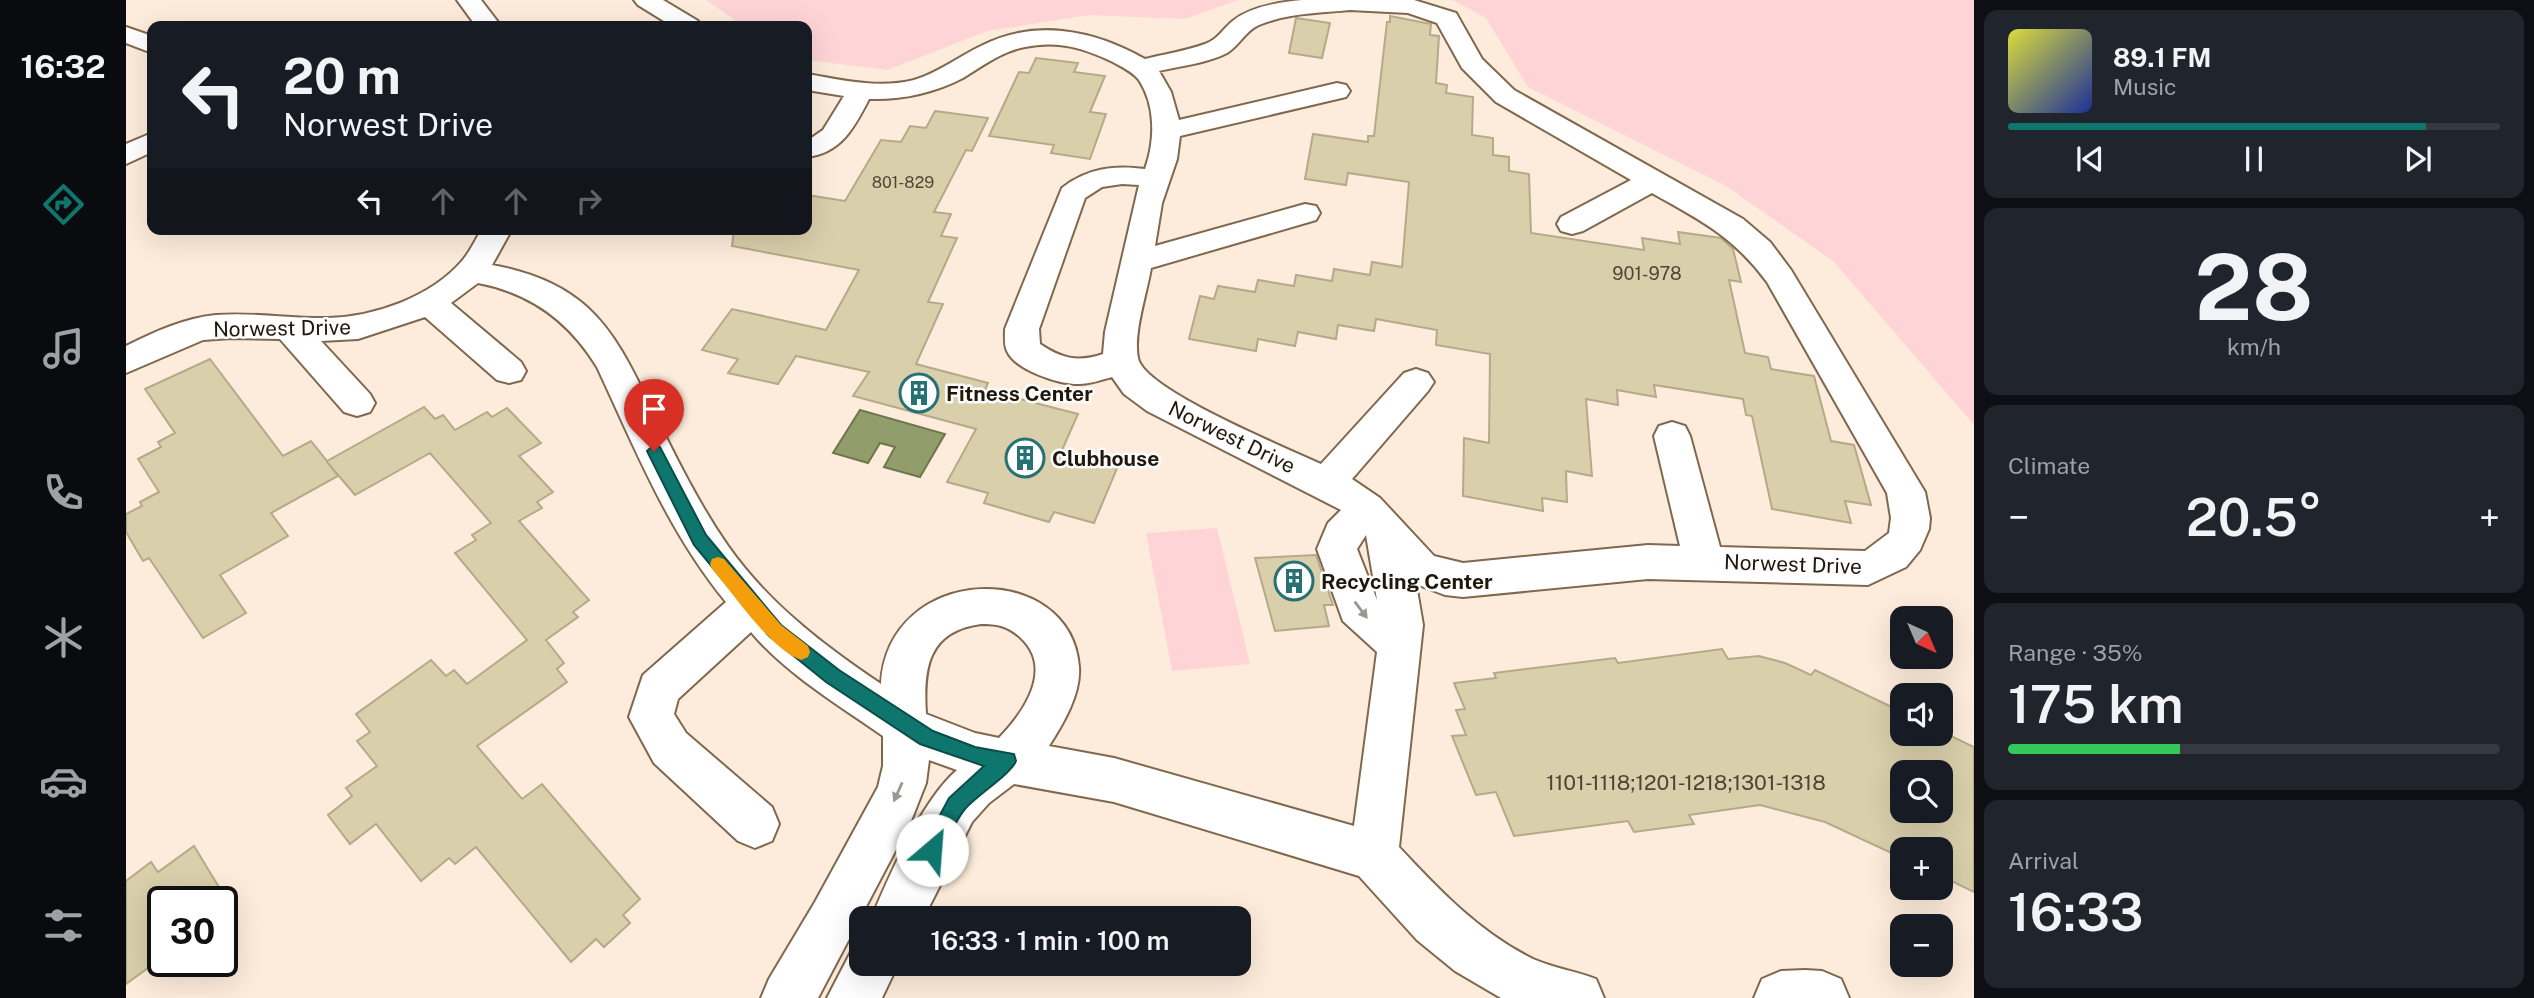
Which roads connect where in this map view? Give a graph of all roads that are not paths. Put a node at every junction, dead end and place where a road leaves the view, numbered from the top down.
1 (469, 0) edge
2 (646, 0) edge
3 (485, 21) edge
4 (681, 21) edge
5 (126, 34) edge
6 (147, 43) edge
7 (1141, 68) junction
8 (812, 83) edge
9 (862, 90) junction
10 (1337, 91) dead end
11 (1166, 131) junction
12 (147, 144) edge
13 (812, 148) edge
14 (126, 155) edge
15 (1156, 179) junction
16 (1654, 180) junction
17 (1305, 213) dead end
18 (1572, 224) dead end
19 (493, 235) edge
20 (1138, 261) junction
21 (472, 271) junction
22 (428, 301) junction
23 (288, 327) junction
24 (126, 361) edge
25 (1121, 361) junction
26 (509, 371) dead end
27 (1416, 382) dead end
28 (357, 403) dead end
29 (1672, 436) dead end
30 (1326, 483) junction
31 (1374, 517) junction
32 (1704, 562) junction
33 (1462, 580) junction
34 (753, 605) junction
35 (1401, 635) junction
36 (905, 726) junction
37 (1007, 761) junction
38 (755, 824) dead end
39 (1374, 856) junction
40 (903, 906) edge
41 (866, 976) edge
42 (788, 998) edge
43 (855, 998) edge
44 (1577, 998) edge
45 (1781, 998) edge
46 (1822, 998) edge

1 - 3 street
2 - 4 street
5 - 6 street
7 - 9 street
7 - 11 street
7 - 16 street, Norwest Drive
8 - 9 street
9 - 13 street
10 - 11 street
11 - 15 street
12 - 14 street
15 - 20 street
15 - 25 street
16 - 18 street
16 - 32 street, Norwest Drive
17 - 20 street
19 - 21 street, Norwest Drive
20 - 25 street
21 - 22 street, Norwest Drive
21 - 34 street
22 - 23 street, Norwest Drive
22 - 26 street
23 - 24 street, Norwest Drive
23 - 28 street
25 - 30 street, Norwest Drive
27 - 30 street
29 - 32 street
30 - 31 street, Norwest Drive
31 - 33 street, Norwest Drive
31 - 35 street
32 - 33 street, Norwest Drive
33 - 35 street
34 - 36 street
34 - 38 street
35 - 39 street
36 - 37 street
36 - 37 street
36 -> 42 street
37 - 39 street
37 - 40 street
39 - 44 street
41 - 43 street
45 - 46 street

